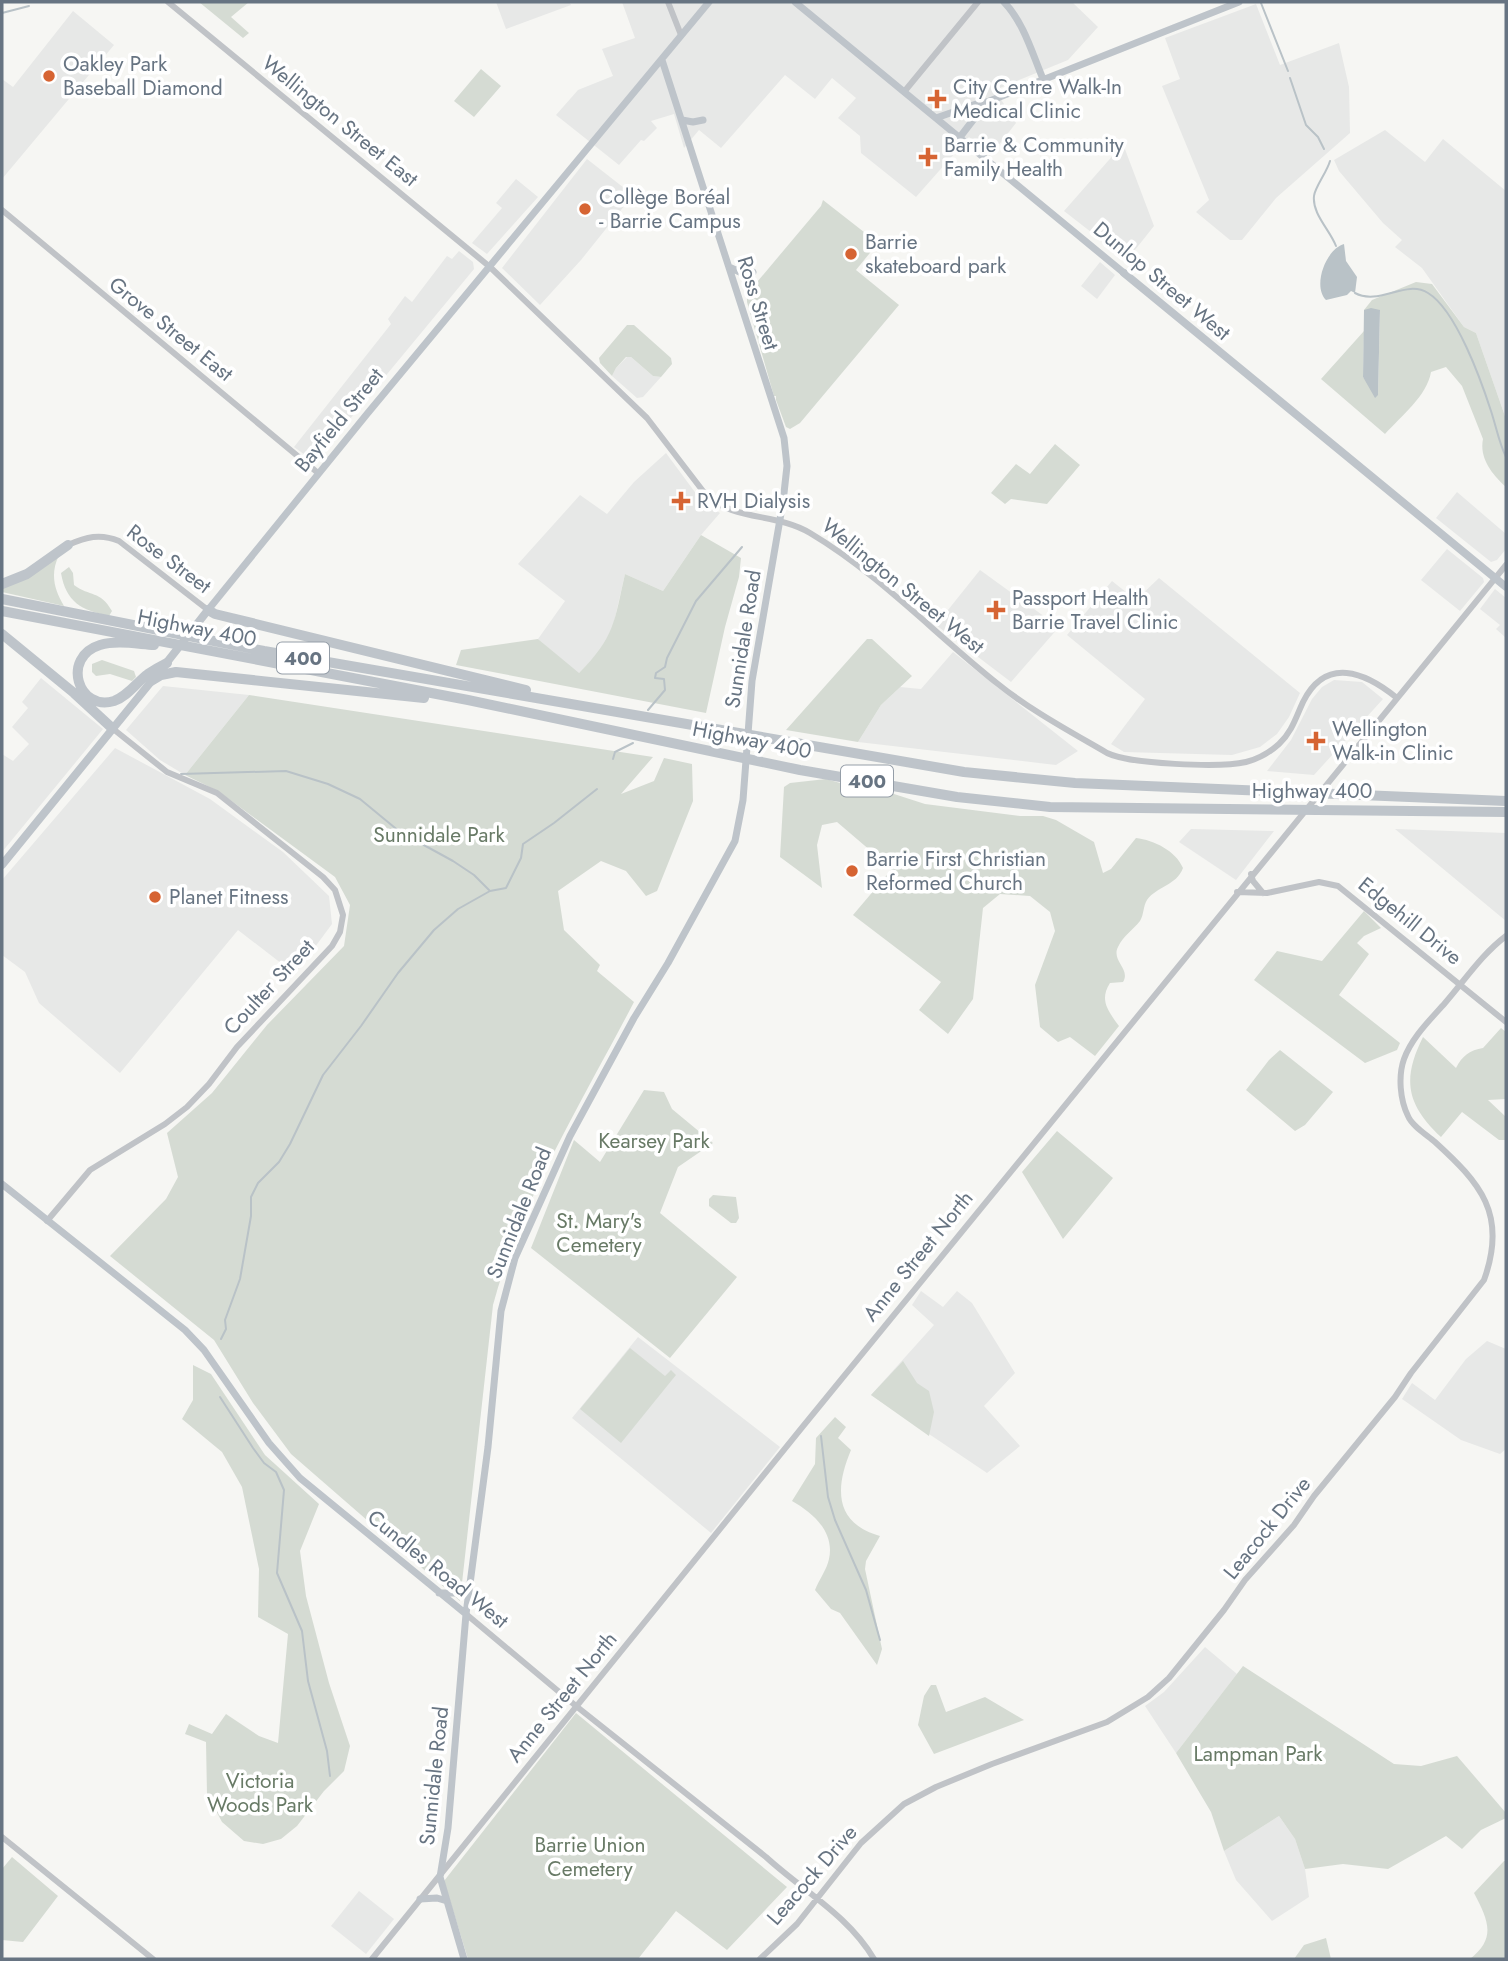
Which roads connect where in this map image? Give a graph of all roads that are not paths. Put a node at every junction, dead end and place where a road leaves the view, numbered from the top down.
1 (168, 2) edge
2 (668, 2) edge
3 (709, 2) edge
4 (795, 2) edge
5 (978, 2) edge
6 (1004, 2) edge
7 (1240, 2) edge
8 (681, 35) junction
9 (662, 60) junction
10 (650, 75) junction
11 (1043, 79) junction
12 (669, 82) junction
13 (904, 92) junction
14 (987, 102) junction
15 (936, 118) junction
16 (682, 120) junction
17 (704, 120) dead end
18 (960, 137) junction
19 (2, 210) edge
20 (490, 267) junction
21 (729, 267) junction
22 (753, 272) dead end
23 (1124, 273) joint
24 (318, 473) junction
25 (780, 520) junction
26 (68, 545) joint
27 (1506, 565) edge
28 (1495, 578) junction
29 (2, 584) edge
30 (1506, 587) edge
31 (2, 599) edge
32 (208, 610) junction
33 (2, 611) edge
34 (2, 634) edge
35 (168, 642) junction
36 (167, 663) junction
37 (151, 681) junction
38 (1397, 698) junction
39 (468, 700) junction
40 (605, 710) junction
41 (113, 728) junction
42 (1506, 794) edge
43 (1445, 799) junction
44 (1506, 801) edge
45 (1506, 812) edge
46 (2, 866) edge
47 (1251, 874) junction
48 (1237, 892) junction
49 (1263, 893) junction
50 (1506, 936) edge
51 (1460, 985) junction
52 (1506, 1022) edge
53 (2, 1184) edge
54 (47, 1221) junction
55 (469, 1586) junction
56 (439, 1594) junction
57 (466, 1614) junction
58 (576, 1706) junction
59 (2, 1837) edge
60 (440, 1877) junction
61 (816, 1898) junction
62 (420, 1899) junction
63 (447, 1901) junction
64 (153, 1959) edge
65 (372, 1959) edge
66 (464, 1959) edge
67 (760, 1959) edge
68 (874, 1959) edge

1 - 20 street, Wellington Street East
2 - 8 street
3 - 8 main road, Bayfield Street
4 - 13 main road, Dunlop Street West
5 - 13 street
6 - 11 main road
7 - 11 main road
8 - 9 main road, Bayfield Street
9 - 10 main road, Bayfield Street
9 - 12 main road, Ross Street
10 - 12 main road
10 - 20 main road, Bayfield Street
11 - 14 main road
12 - 16 main road, Ross Street
13 - 15 main road, Dunlop Street West
14 - 15 main road
14 - 18 main road
15 - 18 main road, Dunlop Street West
16 - 17 main road
16 - 21 main road, Ross Street
18 - 23 main road, Dunlop Street West
19 - 24 street, Grove Street East
20 - 24 main road, Bayfield Street
20 - 25 street, Wellington Street West
21 - 22 main road
21 - 25 main road, Ross Street
23 - 28 main road, Dunlop Street West
24 - 32 main road, Bayfield Street
25 - 38 street, Wellington Street West
25 - 55 main road, Sunnidale Road
26 - 29 highway
26 - 32 street, Rose Street
27 - 28 street, Anne Street North
28 - 30 main road, Dunlop Street West
28 - 38 street, Anne Street North
31 - 40 highway, Highway 400 / 400
32 - 36 main road, Bayfield Street
32 - 40 highway
33 - 35 highway, Highway 400 / 400
34 - 41 highway
35 - 36 highway
35 - 39 highway, Highway 400 / 400
36 - 37 main road, Bayfield Street
37 - 39 highway
37 - 41 main road, Bayfield Street
38 - 47 street, Anne Street North
39 - 45 highway, Highway 400 / 400
40 - 43 highway, Highway 400 / 400
41 - 46 main road, Bayfield Street
41 - 54 street, Coulter Street
42 - 43 highway
43 - 44 highway, Highway 400 / 400
47 - 48 street, Anne Street North
47 - 49 street
48 - 49 street, Edgehill Drive
48 - 58 street, Anne Street North
49 - 51 street, Edgehill Drive
50 - 51 street, Leacock Drive
51 - 52 street, Edgehill Drive
51 - 61 street, Leacock Drive
53 - 54 main road, Cundles Road West
54 - 56 main road, Cundles Road West
55 - 56 main road
55 - 57 main road, Sunnidale Road
56 - 57 main road, Cundles Road West
57 - 58 street, Cundles Road West
57 - 60 main road, Sunnidale Road
58 - 60 street, Anne Street North
58 - 61 street, Cundles Road West
59 - 64 street
60 - 62 street, Anne Street North
60 - 63 main road, Sunnidale Road
61 - 67 street, Leacock Drive
61 - 68 street, Cundles Road West
62 - 63 main road
62 - 65 street, Anne Street North
63 - 66 main road, Sunnidale Road

